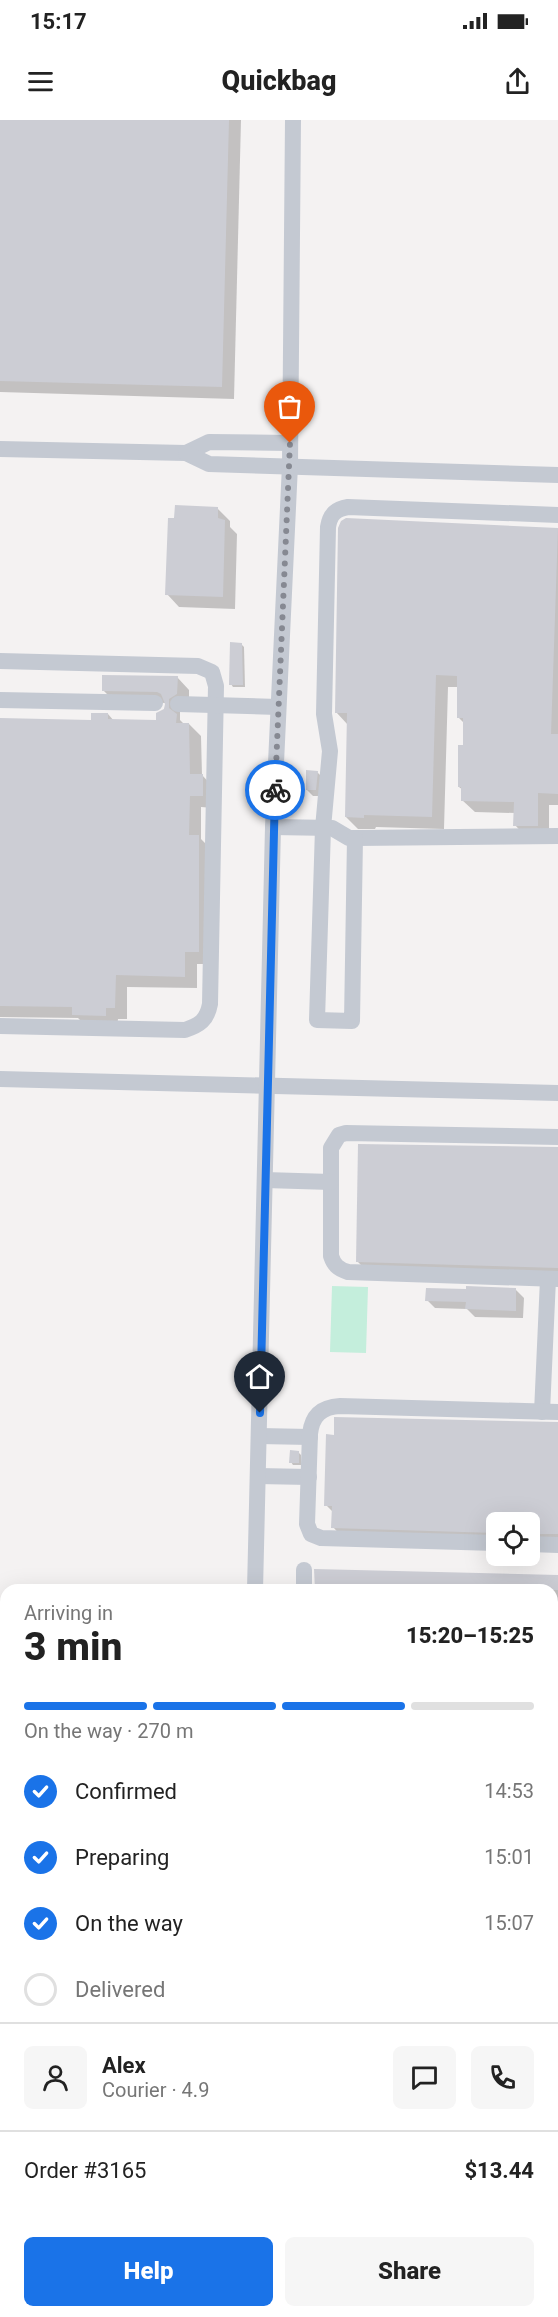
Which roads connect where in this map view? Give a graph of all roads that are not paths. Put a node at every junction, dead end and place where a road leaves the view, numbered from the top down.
1 (293, 120) edge
2 (290, 443) junction
3 (0, 449) edge
4 (186, 453) junction
5 (290, 465) junction
6 (558, 475) edge
7 (558, 515) edge
8 (0, 661) edge
9 (0, 700) edge
10 (155, 703) dead end
11 (178, 704) dead end
12 (216, 705) junction
13 (279, 707) junction
14 (273, 827) junction
15 (323, 828) junction
16 (558, 836) edge
17 (355, 838) junction
18 (0, 1026) edge
19 (0, 1079) edge
20 (267, 1086) junction
21 (558, 1093) edge
22 (558, 1137) edge
23 (265, 1180) junction
24 (331, 1182) junction
25 (553, 1279) edge
26 (550, 1412) edge
27 (259, 1436) junction
28 (309, 1437) junction
29 (258, 1476) junction
30 (309, 1477) junction
31 (486, 1543) edge
32 (540, 1544) edge
33 (558, 1545) edge
34 (304, 1570) dead end
35 (255, 1584) edge
36 (304, 1584) edge

1 - 2 street
2 - 4 street
2 - 5 street
3 - 4 street
4 - 5 street
5 - 6 street
5 - 13 street
7 - 15 street
8 - 12 street
9 - 10 street
11 - 12 street
12 - 13 street
12 - 18 street
13 - 14 street
14 - 15 street
14 - 20 street
15 - 17 street
15 - 17 street
16 - 17 street
19 - 20 street
20 - 21 street
20 - 23 street
22 - 24 street
23 - 24 street
23 - 27 street
24 - 25 street
25 - 26 street
26 - 28 street
27 - 28 street
27 - 29 street
28 - 30 street
29 - 30 street
29 - 35 street
30 - 31 street
32 - 33 street
34 - 36 street

